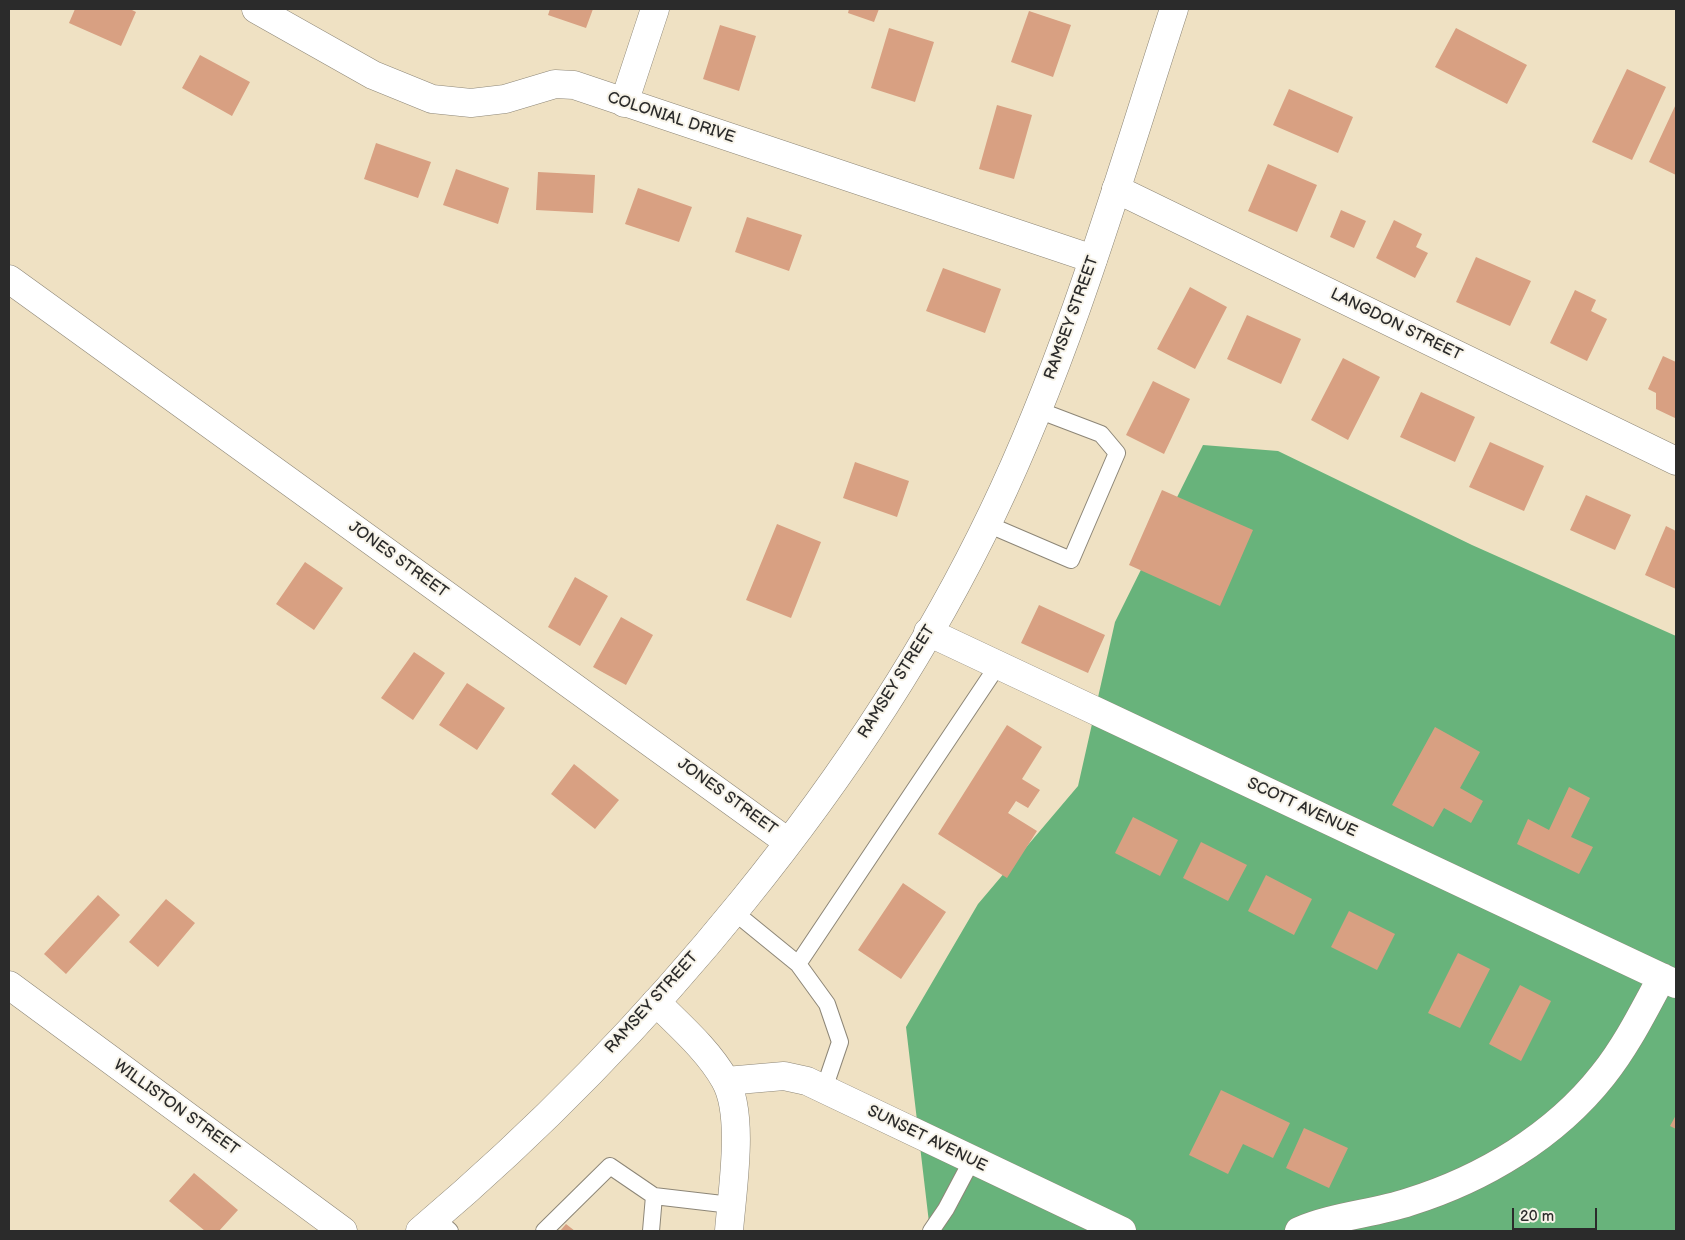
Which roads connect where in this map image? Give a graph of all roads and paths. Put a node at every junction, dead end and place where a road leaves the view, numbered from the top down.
1 (655, 9) edge
2 (1174, 9) edge
3 (272, 13) edge
4 (624, 102) junction
5 (1116, 189) junction
6 (1093, 259) junction
7 (9, 279) edge
8 (1038, 410) junction
9 (1676, 461) edge
10 (987, 524) junction
11 (928, 632) junction
12 (998, 665) junction
13 (788, 842) junction
14 (733, 911) junction
15 (798, 964) junction
16 (1669, 980) edge
17 (9, 985) edge
18 (656, 1002) junction
19 (726, 1081) junction
20 (824, 1089) junction
21 (972, 1160) junction
22 (654, 1196) junction
23 (730, 1218) edge
24 (436, 1227) edge
25 (343, 1231) edge
26 (544, 1231) edge
27 (651, 1231) edge
28 (931, 1231) edge
29 (1122, 1231) edge
30 (1299, 1231) edge

1 - 4 street
2 - 5 street, RAMSEY STREET
3 - 4 street, COLONIAL DRIVE
4 - 6 street, COLONIAL DRIVE
5 - 6 street, RAMSEY STREET
5 - 9 street, LANGDON STREET
6 - 8 street, RAMSEY STREET
7 - 13 street, JONES STREET
8 - 10 street, RAMSEY STREET
8 - 10 lane
10 - 11 street, RAMSEY STREET
11 - 12 street, SCOTT AVENUE
11 - 13 street, RAMSEY STREET
12 - 15 lane
12 - 16 street, SCOTT AVENUE
13 - 14 street, RAMSEY STREET
14 - 15 lane
14 - 18 street, RAMSEY STREET
15 - 20 lane
16 - 30 street
17 - 25 street, WILLISTON STREET
18 - 19 street
18 - 24 street, RAMSEY STREET
19 - 20 street, SUNSET AVENUE
19 - 23 street
20 - 21 street, SUNSET AVENUE
21 - 28 lane
21 - 29 street, SUNSET AVENUE
22 - 23 lane
22 - 26 lane
22 - 27 lane

